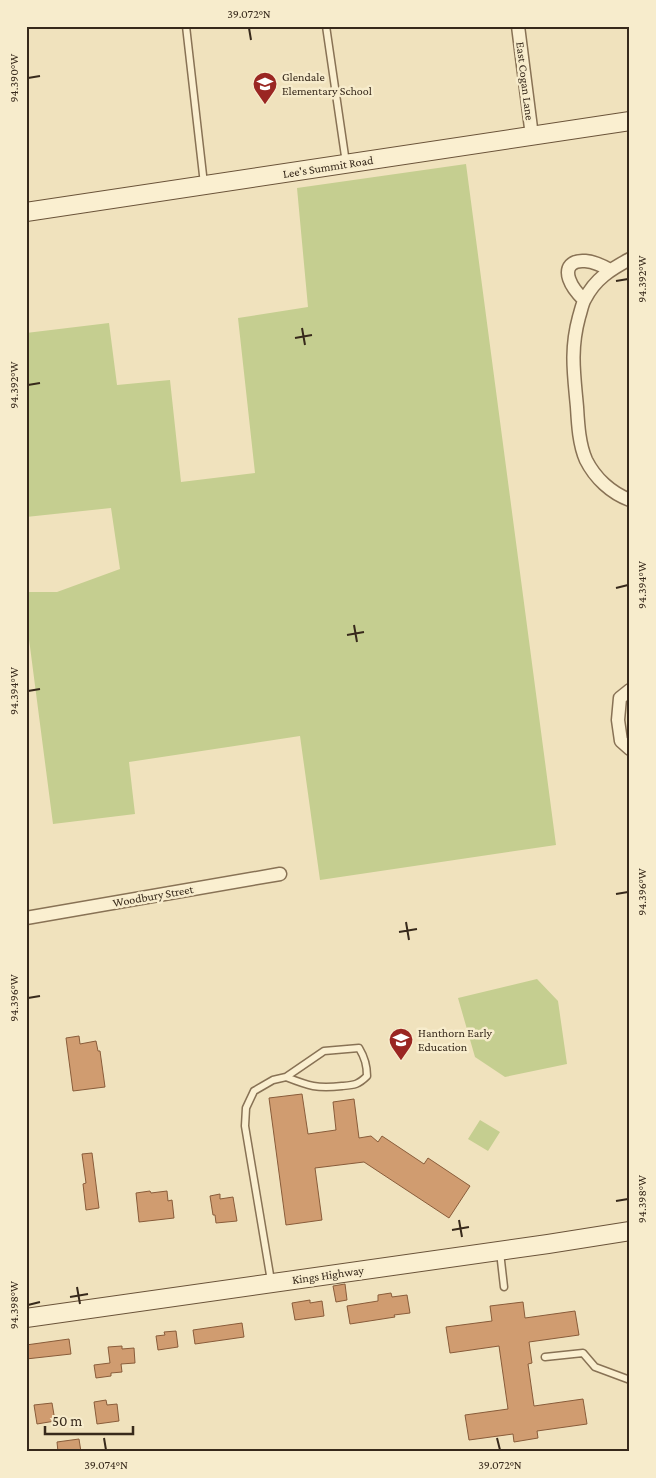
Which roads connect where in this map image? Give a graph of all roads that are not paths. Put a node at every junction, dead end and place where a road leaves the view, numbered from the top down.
1 (186, 26) edge
2 (326, 26) edge
3 (518, 26) edge
4 (630, 122) edge
5 (532, 136) junction
6 (346, 165) junction
7 (205, 186) junction
8 (26, 212) edge
9 (630, 259) edge
10 (610, 270) junction
11 (584, 300) junction
12 (630, 500) edge
13 (630, 690) edge
14 (630, 749) edge
15 (280, 874) dead end
16 (26, 918) edge
17 (286, 1077) junction
18 (630, 1231) edge
19 (500, 1251) junction
20 (271, 1283) junction
21 (504, 1287) dead end
22 (26, 1318) edge
23 (545, 1357) dead end
24 (630, 1380) edge

1 - 7 lane
2 - 6 lane
3 - 5 street, East Cogan Lane
4 - 5 main road, Lee's Summit Road
5 - 6 main road, Lee's Summit Road
6 - 7 main road, Lee's Summit Road
7 - 8 main road, Lee's Summit Road
9 - 10 street
10 - 11 street
10 - 11 street
11 - 12 street
13 - 14 street
15 - 16 street, Woodbury Street
17 - 17 lane
17 - 20 lane
18 - 19 main road, Kings Highway
19 - 20 main road, Kings Highway
19 - 21 lane
20 - 22 main road, Kings Highway
23 - 24 lane

